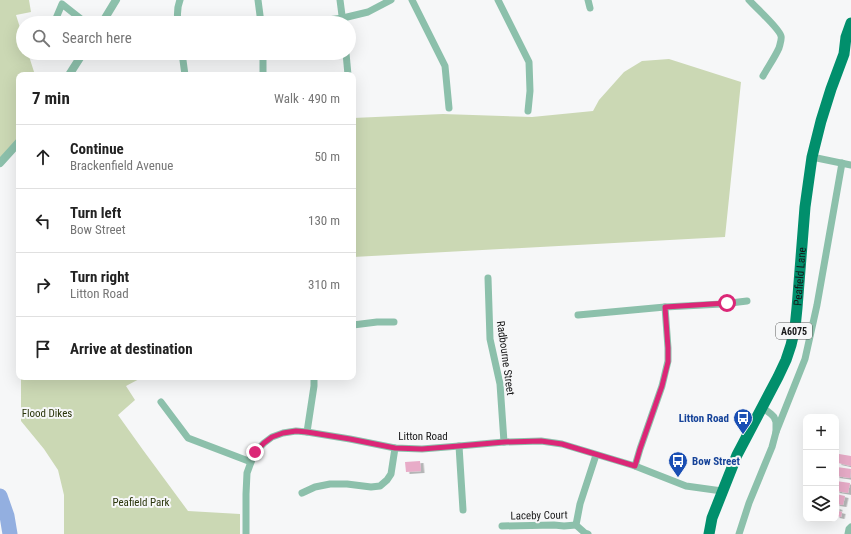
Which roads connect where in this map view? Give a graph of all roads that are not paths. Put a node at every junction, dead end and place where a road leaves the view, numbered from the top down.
1 (116, 0) edge
2 (180, 0) edge
3 (258, 0) edge
4 (340, 0) edge
5 (391, 0) edge
6 (412, 0) edge
7 (498, 0) edge
8 (588, 0) edge
9 (749, 0) edge
10 (62, 2) edge
11 (590, 8) dead end
12 (57, 16) edge
13 (78, 16) edge
14 (106, 16) edge
15 (177, 16) edge
16 (260, 16) edge
17 (342, 16) edge
18 (356, 16) edge
19 (851, 23) edge
20 (848, 50) edge
21 (79, 60) edge
22 (183, 60) edge
23 (263, 60) edge
24 (347, 60) edge
25 (71, 72) edge
26 (185, 72) edge
27 (263, 72) edge
28 (348, 72) edge
29 (763, 76) dead end
30 (449, 108) dead end
31 (528, 111) dead end
32 (16, 145) edge
33 (812, 157) junction
34 (0, 163) edge
35 (842, 163) junction
36 (851, 165) edge
37 (488, 278) dead end
38 (747, 301) dead end
39 (665, 307) junction
40 (578, 315) dead end
41 (394, 322) dead end
42 (356, 325) edge
43 (314, 380) edge
44 (161, 402) dead end
45 (762, 407) junction
46 (307, 432) junction
47 (776, 432) junction
48 (504, 442) junction
49 (459, 446) junction
50 (395, 448) junction
51 (596, 455) junction
52 (251, 462) junction
53 (635, 466) junction
54 (722, 491) junction
55 (302, 493) dead end
56 (463, 510) dead end
57 (576, 525) junction
58 (502, 526) dead end
59 (851, 527) edge
60 (246, 534) edge
61 (588, 534) edge
62 (709, 534) edge
63 (739, 534) edge
64 (848, 534) edge

1 - 14 street
2 - 15 street
3 - 16 street
4 - 17 street
5 - 18 street
6 - 30 street
7 - 31 street
8 - 11 street
9 - 29 street
10 - 12 street
10 - 13 street
19 - 20 main road, Peafield Lane / A6075
20 - 33 main road, Peafield Lane / A6075
21 - 25 street
22 - 26 street
23 - 27 street
24 - 28 street
32 - 34 street
33 - 35 street
33 - 45 main road, Peafield Lane / A6075
35 - 36 street
35 - 47 street
37 - 48 street, Radbourne Street
38 - 39 street
39 - 40 street
39 - 53 street
41 - 42 street
43 - 46 street
44 - 52 street
45 - 47 street
45 - 54 main road, Peafield Lane / A6075
46 - 50 street, Litton Road
46 - 52 street, Litton Road
47 - 63 street
48 - 49 street, Litton Road
48 - 51 street, Litton Road
49 - 50 street, Litton Road
49 - 56 street
50 - 55 street
51 - 53 street, Litton Road
51 - 57 street
52 - 60 street, Litton Road
53 - 54 street, Litton Road
54 - 62 main road, Peafield Lane / A6075
57 - 58 street, Laceby Court
57 - 61 street
59 - 64 street

